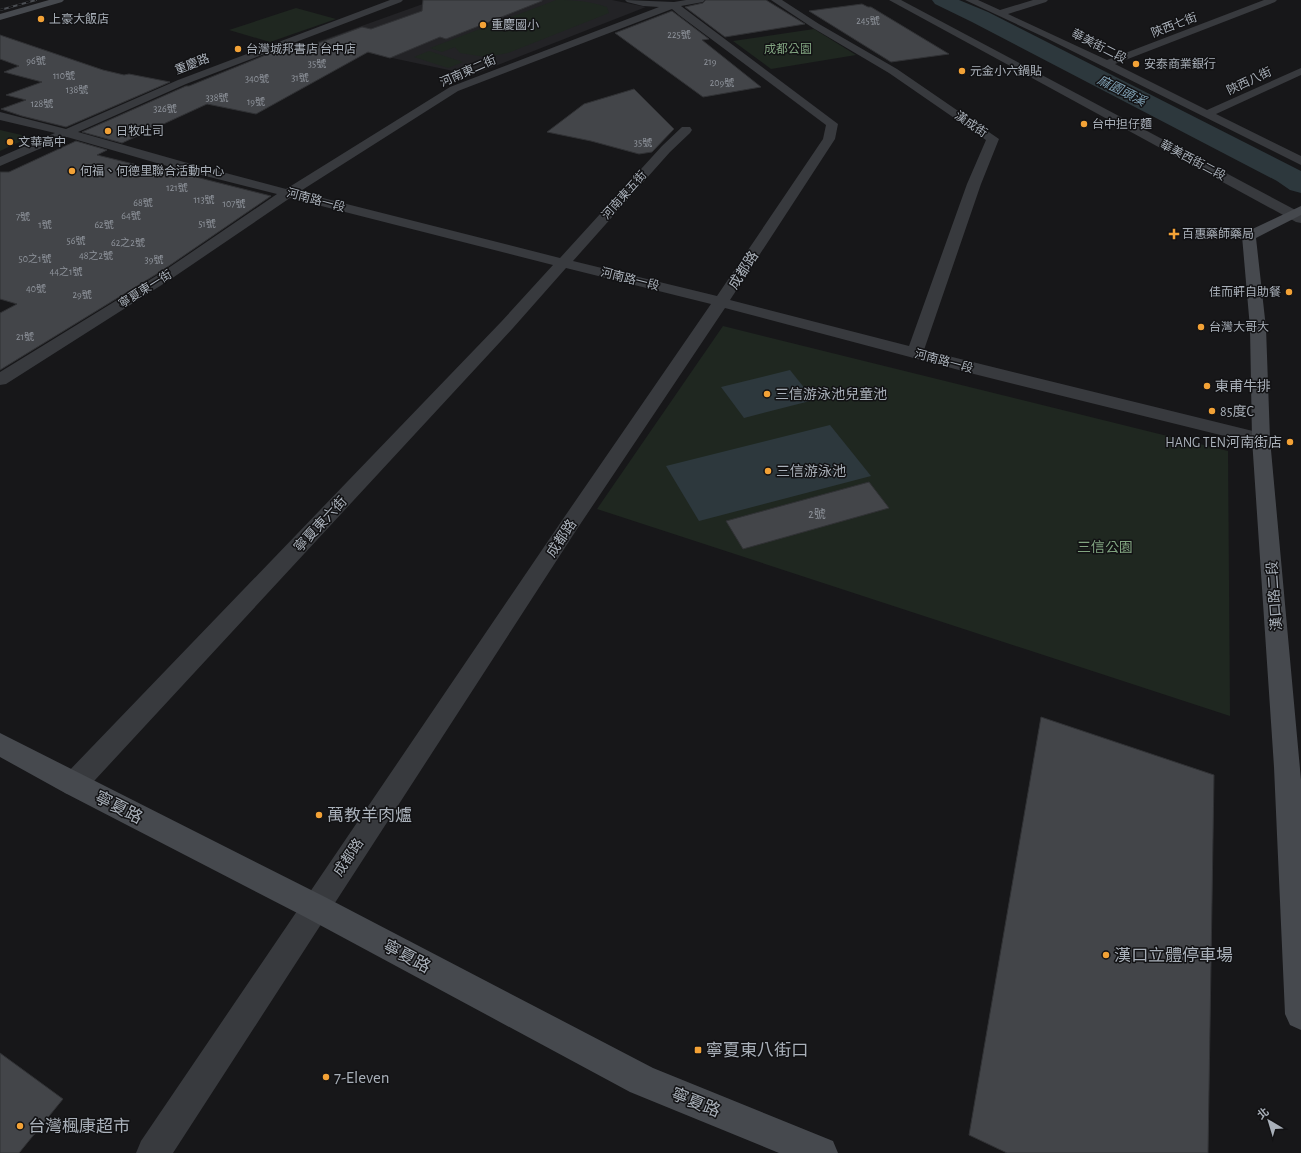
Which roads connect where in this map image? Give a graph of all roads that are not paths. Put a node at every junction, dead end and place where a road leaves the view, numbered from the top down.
1 (59, 0) edge
2 (398, 0) edge
3 (630, 0) edge
4 (700, 0) edge
5 (776, 0) edge
6 (894, 0) edge
7 (970, 0) edge
8 (1043, 0) edge
9 (1265, 1) edge
10 (674, 5) junction
11 (1001, 14) junction
12 (0, 17) edge
13 (1106, 64) junction
14 (1301, 70) edge
15 (1207, 114) junction
16 (0, 116) edge
17 (686, 130) dead end
18 (64, 132) junction
19 (1301, 161) edge
20 (0, 162) edge
21 (288, 193) junction
22 (1299, 214) edge
23 (563, 262) junction
24 (722, 302) junction
25 (915, 353) junction
26 (0, 380) edge
27 (1261, 439) junction
28 (0, 744) edge
29 (74, 784) junction
30 (315, 907) junction
31 (1301, 1014) edge
32 (153, 1153) edge
33 (821, 1153) edge

1 - 12 street
2 - 18 street, 重慶路
3 - 10 street
4 - 10 street
5 - 25 street, 漢成街
6 - 22 street, 華美西街二段
7 - 11 street, 華美街二段
8 - 11 street
9 - 13 street, 陜西七街
10 - 21 street, 河南東二街
10 - 24 street, 成都路
11 - 13 street, 華美街二段
13 - 15 street, 華美街二段
14 - 15 street, 陝西八街
15 - 19 street, 華美街二段
16 - 18 street, 河南路一段
17 - 23 street, 河南東五街
18 - 20 street, 重慶路
18 - 21 street, 河南路一段
21 - 23 street, 河南路一段
21 - 26 street, 寧夏東一街
22 - 27 street, 漢口路二段
23 - 24 street, 河南路一段
23 - 29 street, 寧夏東六街
24 - 25 street, 河南路一段
24 - 30 street, 成都路
25 - 27 street, 河南路一段
27 - 31 street, 漢口路二段
28 - 29 street, 寧夏路
29 - 30 street, 寧夏路
30 - 32 street, 成都路
30 - 33 street, 寧夏路

